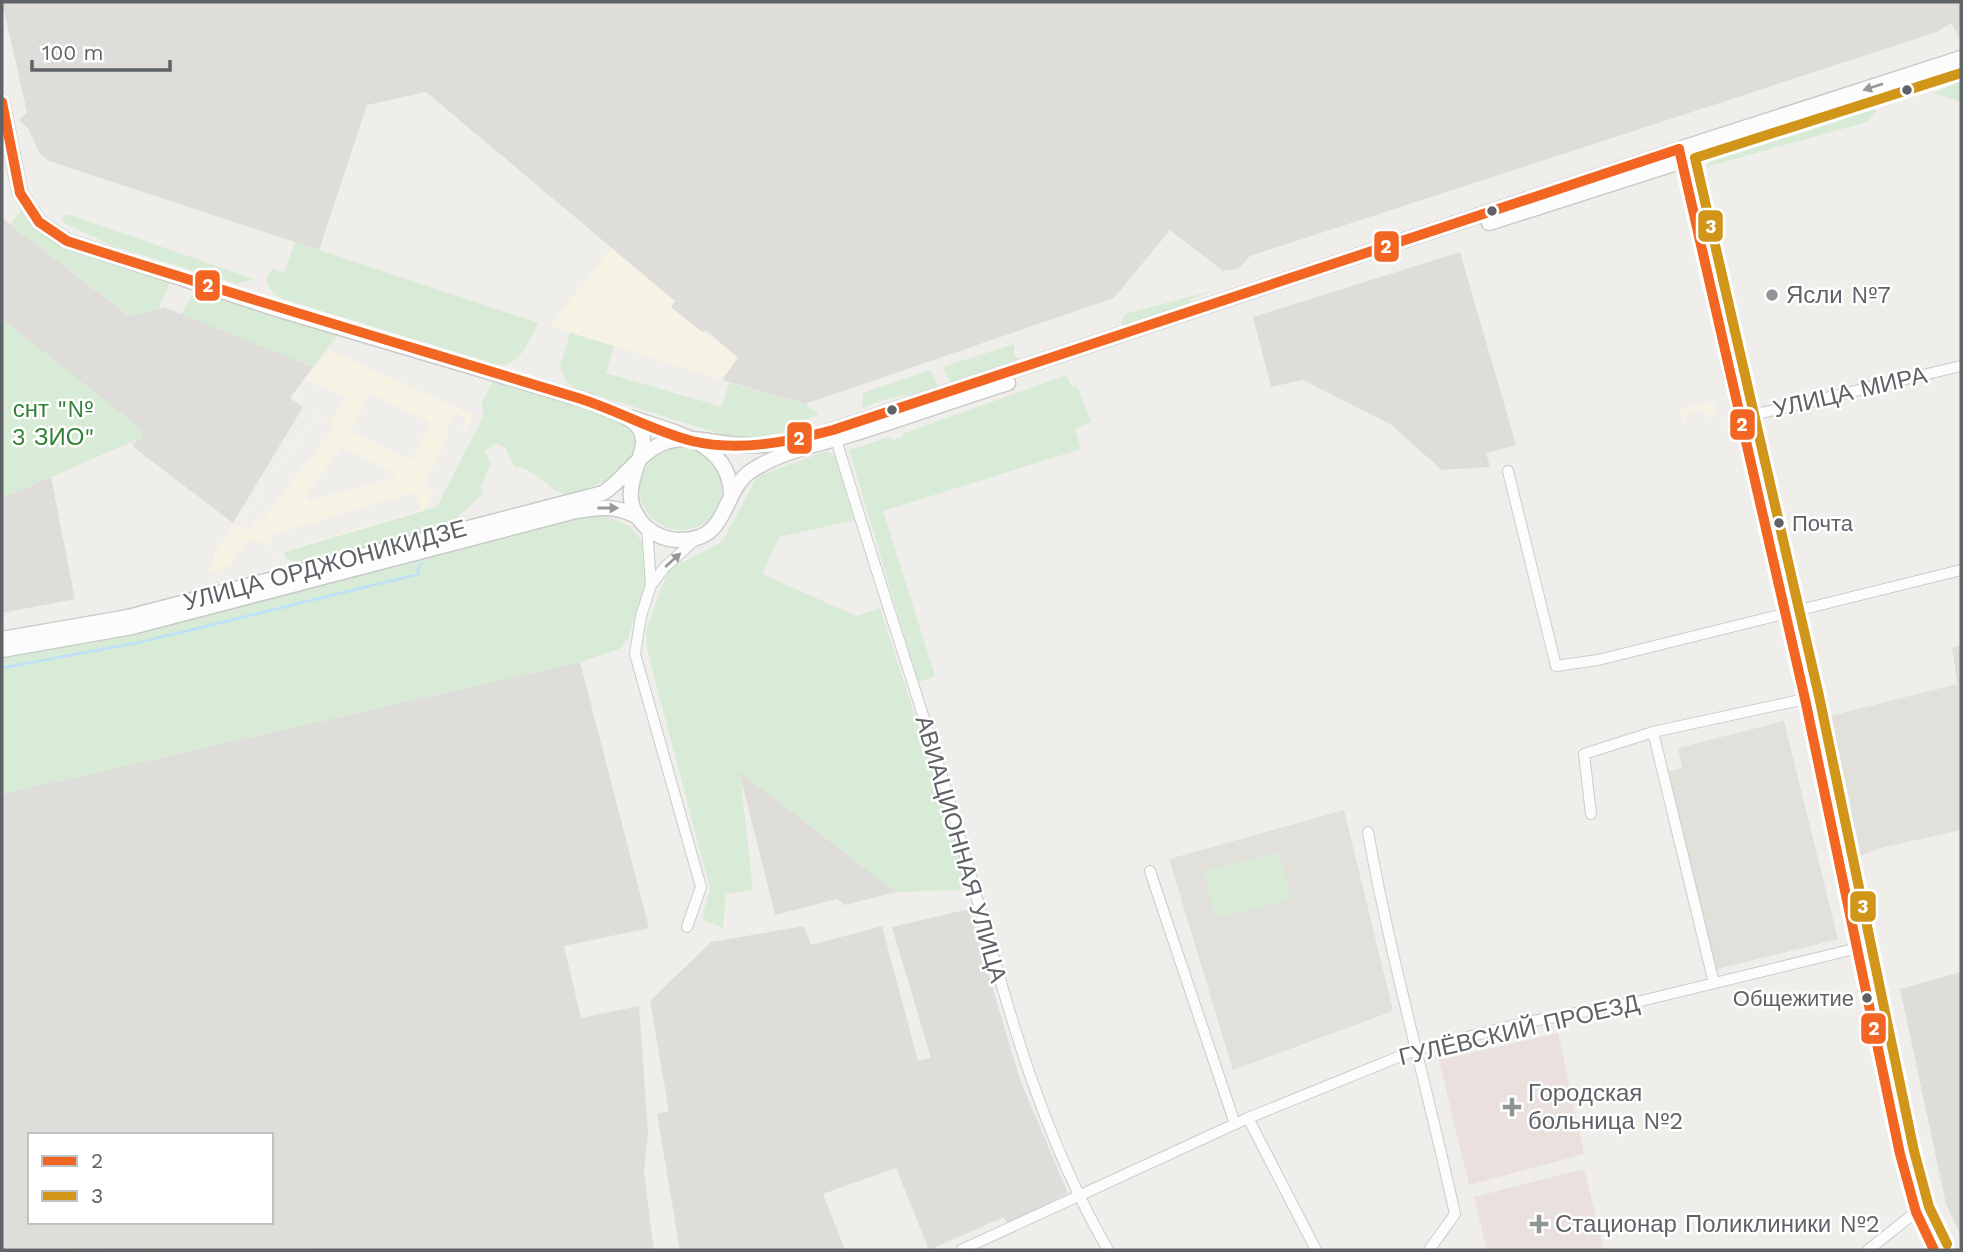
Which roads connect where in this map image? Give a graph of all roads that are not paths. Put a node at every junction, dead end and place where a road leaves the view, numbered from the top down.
1 (1961, 58) edge
2 (1961, 72) edge
3 (2, 102) edge
4 (1681, 155) junction
5 (1961, 366) edge
6 (582, 399) junction
7 (1740, 418) junction
8 (836, 439) junction
9 (693, 441) junction
10 (779, 450) junction
11 (637, 464) junction
12 (1508, 471) dead end
13 (731, 497) junction
14 (642, 522) junction
15 (698, 537) junction
16 (1961, 570) edge
17 (651, 585) junction
18 (1783, 615) junction
19 (2, 639) edge
20 (2, 650) edge
21 (1805, 699) junction
22 (1653, 732) junction
23 (1591, 814) dead end
24 (1368, 832) dead end
25 (1150, 871) dead end
26 (687, 927) dead end
27 (1857, 948) junction
28 (1714, 983) junction
29 (1419, 1049) junction
30 (1248, 1118) junction
31 (1235, 1124) junction
32 (1077, 1196) junction
33 (1916, 1212) junction
34 (961, 1250) edge
35 (1108, 1250) edge
36 (1316, 1250) edge
37 (1429, 1250) edge
38 (1868, 1250) edge
39 (1934, 1250) edge

1 -> 4 main road
2 - 4 main road
3 - 6 main road
4 - 7 street
4 - 8 main road
4 - 10 main road
5 - 7 street, УЛИЦА МИРА
6 - 9 main road
6 - 11 main road
7 - 18 street
8 - 10 main road
8 - 32 street, АВИАЦИОННАЯ УЛИЦА
9 - 10 main road
9 - 11 main road
9 - 13 main road
10 - 13 main road
11 - 14 main road
11 - 19 main road, УЛИЦА ОРДЖОНИКИДЗЕ
12 - 18 street
13 - 15 main road
14 - 15 main road
14 - 17 street
20 -> 14 main road, УЛИЦА ОРДЖОНИКИДЗЕ
17 -> 15 street
16 - 18 street
17 - 26 street
18 - 21 street
21 - 22 street
21 - 27 street
22 - 23 street
22 - 28 street
24 - 29 street
25 - 31 street
27 - 28 street, ГУЛЁВСКИЙ ПРОЕЗД
27 - 33 street
28 - 29 street, ГУЛЁВСКИЙ ПРОЕЗД
29 - 30 street, ГУЛЁВСКИЙ ПРОЕЗД
29 - 37 street
30 - 31 street, ГУЛЁВСКИЙ ПРОЕЗД
30 - 36 street
31 - 32 street, ГУЛЁВСКИЙ ПРОЕЗД
32 - 34 street, ГУЛЁВСКИЙ ПРОЕЗД
32 - 35 street, АВИАЦИОННАЯ УЛИЦА
33 - 38 street
33 - 39 street

